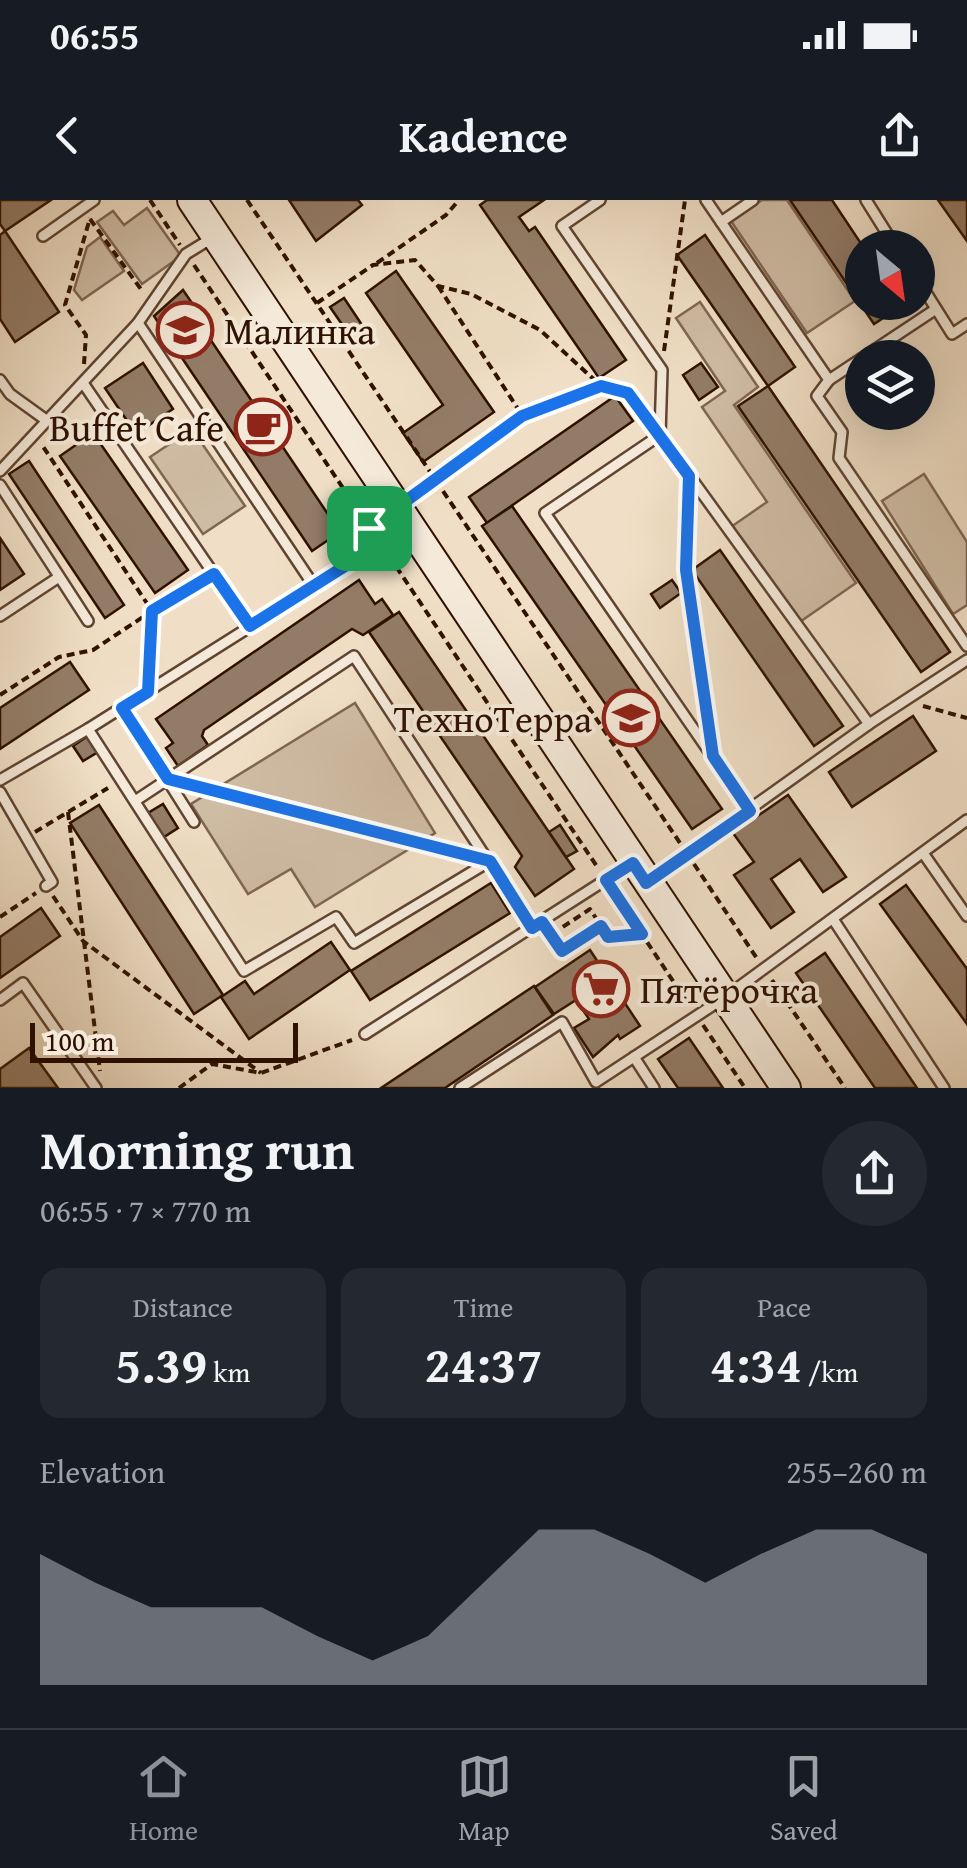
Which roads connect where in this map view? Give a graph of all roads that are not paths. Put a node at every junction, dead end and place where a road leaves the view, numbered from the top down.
1 (192, 200) edge
2 (600, 200) edge
3 (706, 200) edge
4 (753, 200) edge
5 (866, 200) edge
6 (92, 201) edge
7 (721, 222) junction
8 (885, 230) edge
9 (43, 236) dead end
10 (215, 236) junction
11 (936, 308) joint
12 (138, 322) junction
13 (967, 324) edge
14 (0, 380) edge
15 (828, 380) junction
16 (82, 383) junction
17 (46, 420) junction
18 (660, 435) junction
19 (0, 471) edge
20 (0, 484) edge
21 (401, 518) junction
22 (60, 577) junction
23 (314, 586) junction
24 (0, 616) edge
25 (88, 621) dead end
26 (250, 626) junction
27 (967, 646) edge
28 (967, 660) edge
29 (122, 708) junction
30 (869, 724) junction
31 (88, 729) junction
32 (168, 779) junction
33 (0, 780) edge
34 (0, 792) edge
35 (135, 801) junction
36 (750, 811) junction
37 (967, 820) edge
38 (194, 822) dead end
39 (923, 854) junction
40 (490, 861) junction
41 (640, 873) junction
42 (46, 886) road end
43 (967, 916) edge
44 (833, 919) junction
45 (537, 925) junction
46 (724, 998) junction
47 (0, 1000) edge
48 (366, 1034) road end
49 (634, 1057) junction
50 (99, 1088) edge
51 (460, 1088) edge
52 (654, 1088) edge
53 (786, 1088) edge
54 (944, 1088) edge

1 - 10 street
2 - 18 lane
3 - 7 lane
4 - 7 lane
5 - 8 lane
6 - 9 lane
7 - 15 lane
10 - 12 lane
10 - 21 street
11 - 13 lane
11 - 15 lane
12 - 16 lane
12 - 23 lane
14 - 17 lane
15 - 27 lane
16 - 17 lane
16 - 26 lane
17 - 19 lane
18 - 30 lane
18 - 36 lane
20 - 22 lane
21 - 23 lane
21 - 41 street
22 - 24 lane
22 - 25 lane
23 - 26 lane
26 - 29 lane
28 - 30 lane
29 - 31 lane
29 - 32 lane
30 - 36 lane
31 - 33 lane
31 - 35 lane
32 - 35 lane
32 - 38 lane
32 - 40 lane
34 - 42 lane
35 - 40 lane
36 - 41 lane
37 - 39 lane
39 - 43 lane
39 - 44 lane
40 - 45 lane
41 - 45 lane
41 - 46 street
44 - 46 lane
44 - 54 lane
45 - 48 lane
46 - 49 lane
46 - 53 street
47 - 50 lane
49 - 51 lane
49 - 52 lane

